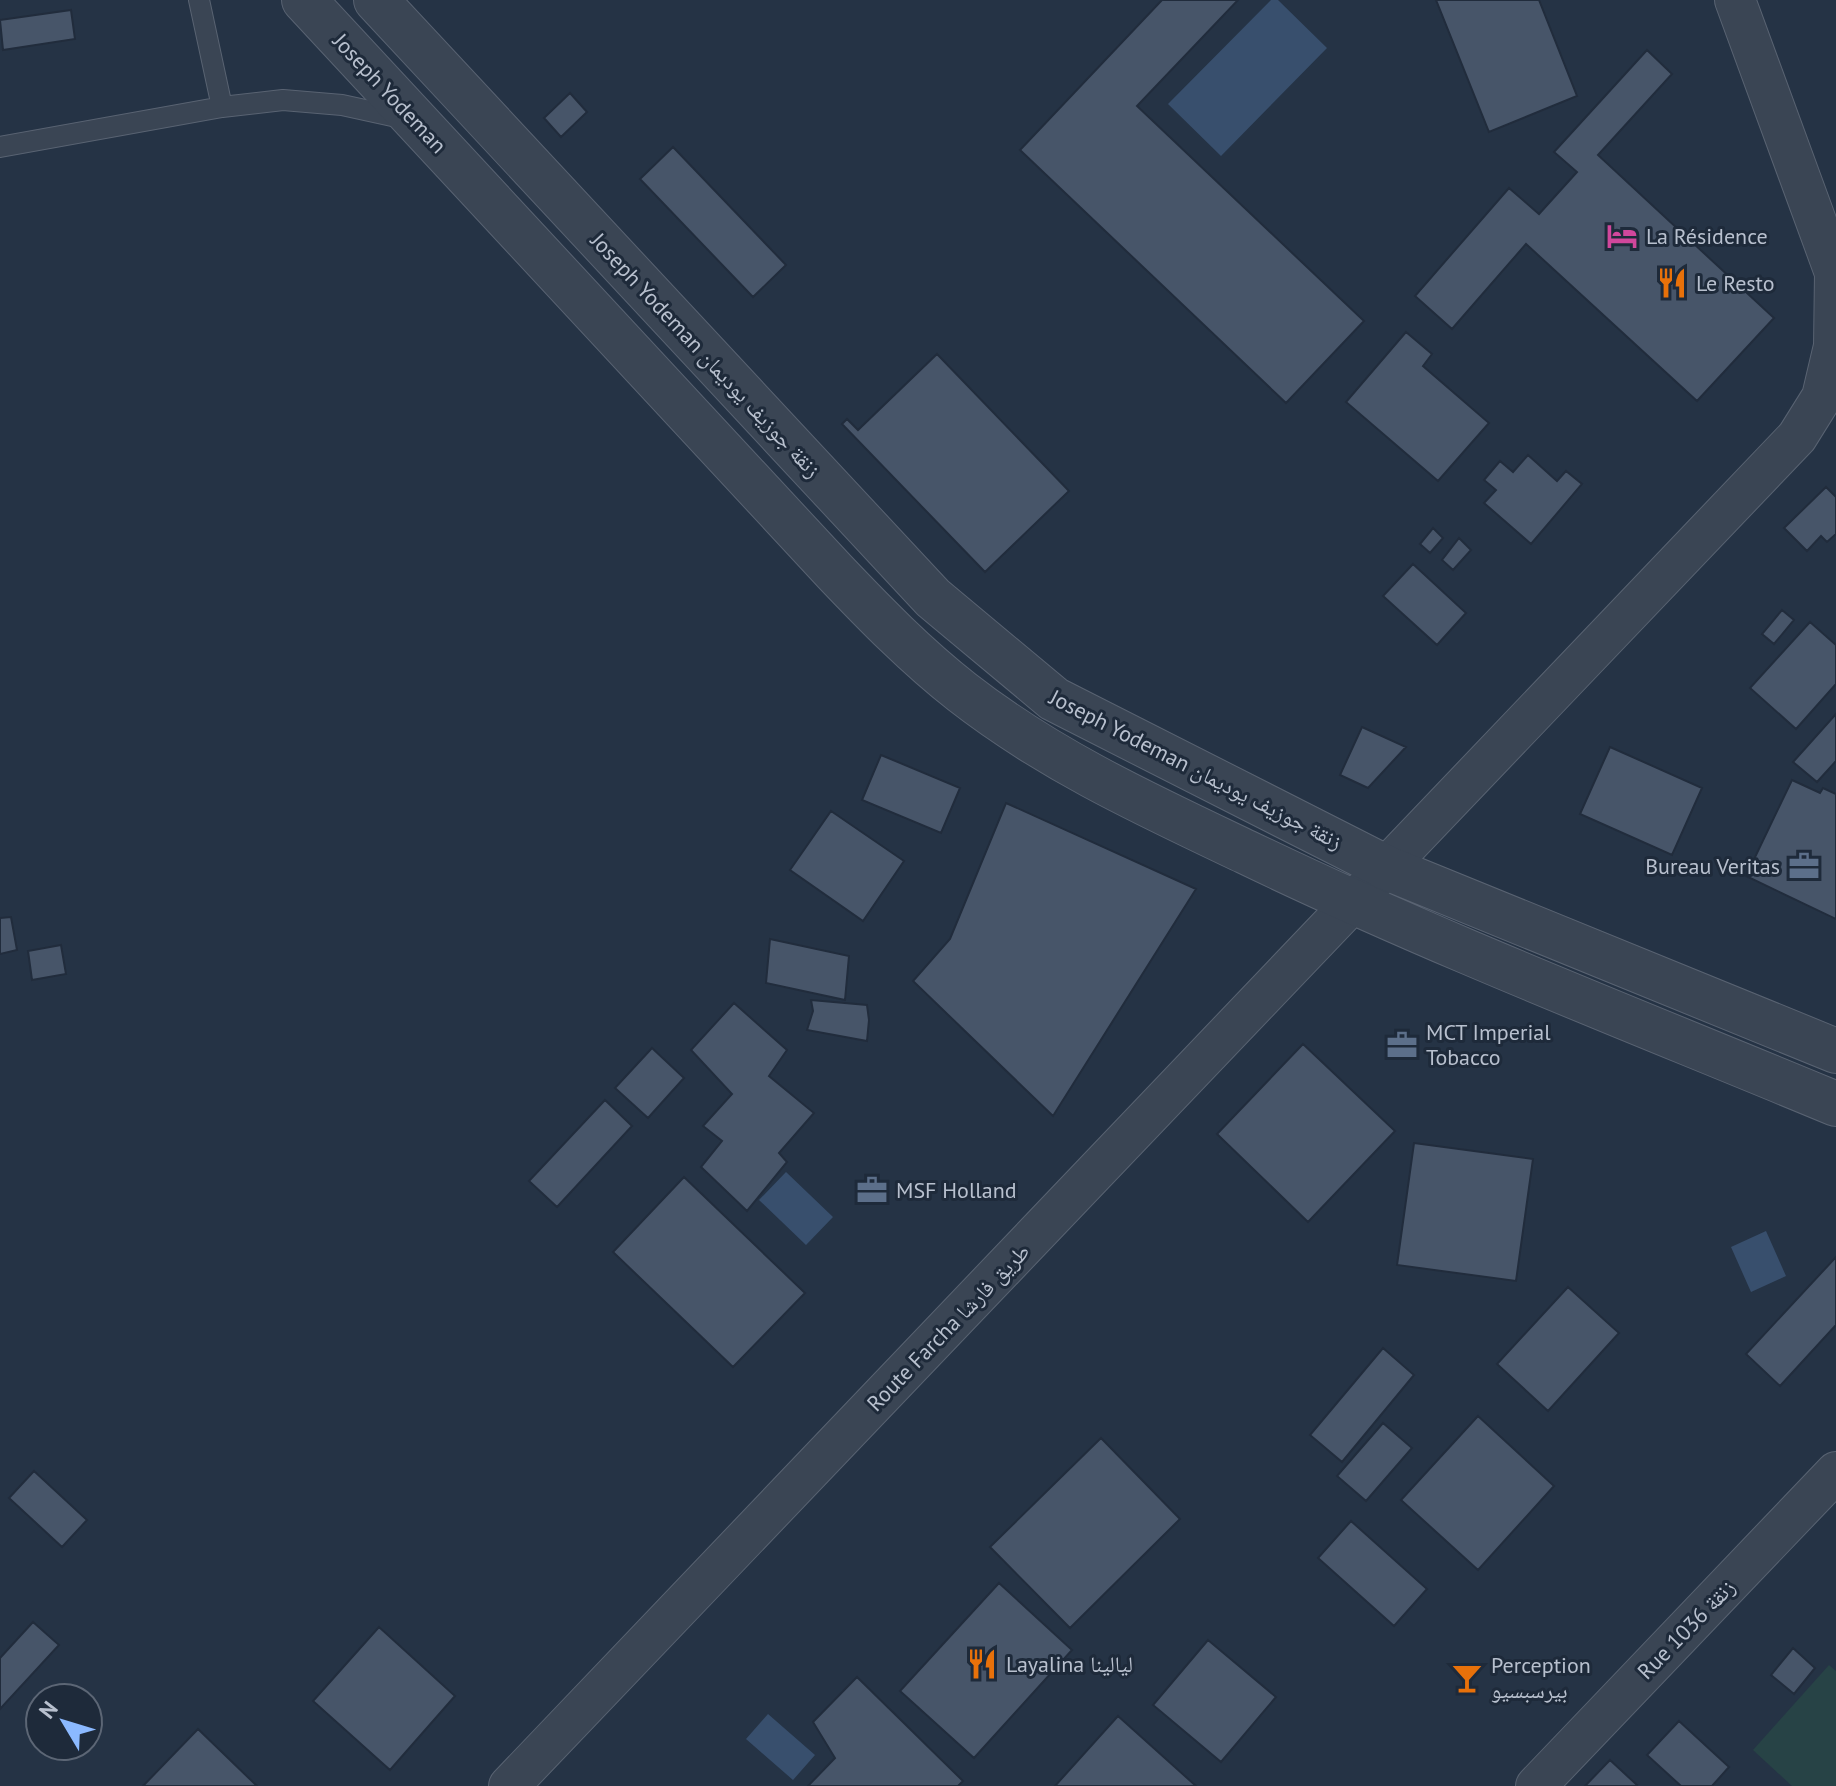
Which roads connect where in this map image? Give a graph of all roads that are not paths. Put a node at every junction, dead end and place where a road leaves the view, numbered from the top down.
1 (199, 0) edge
2 (304, 0) edge
3 (376, 0) edge
4 (1735, 0) edge
5 (222, 107) junction
6 (416, 122) junction
7 (0, 147) edge
8 (538, 173) junction
9 (487, 197) junction
10 (1387, 868) junction
11 (1354, 904) junction
12 (1836, 1051) edge
13 (1836, 1104) edge
14 (1836, 1472) edge
15 (509, 1786) edge
16 (1536, 1786) edge

1 - 5 lane
2 - 6 street, Joseph Yodeman
3 - 8 street, Joseph Yodeman زنقة جوزيف يوديمان
4 - 10 street, Route Farcha طريق فارشا
5 - 6 lane
5 - 7 lane
6 - 9 street, Joseph Yodeman
8 - 9 street
8 - 10 street, Joseph Yodeman زنقة جوزيف يوديمان
9 - 11 street
10 - 11 street, Route Farcha طريق فارشا
10 - 12 street, Joseph Yodeman زنقة جوزيف يوديمان
11 - 13 street
11 - 15 street, Route Farcha طريق فارشا
14 - 16 street, Rue 1036 زنقة

